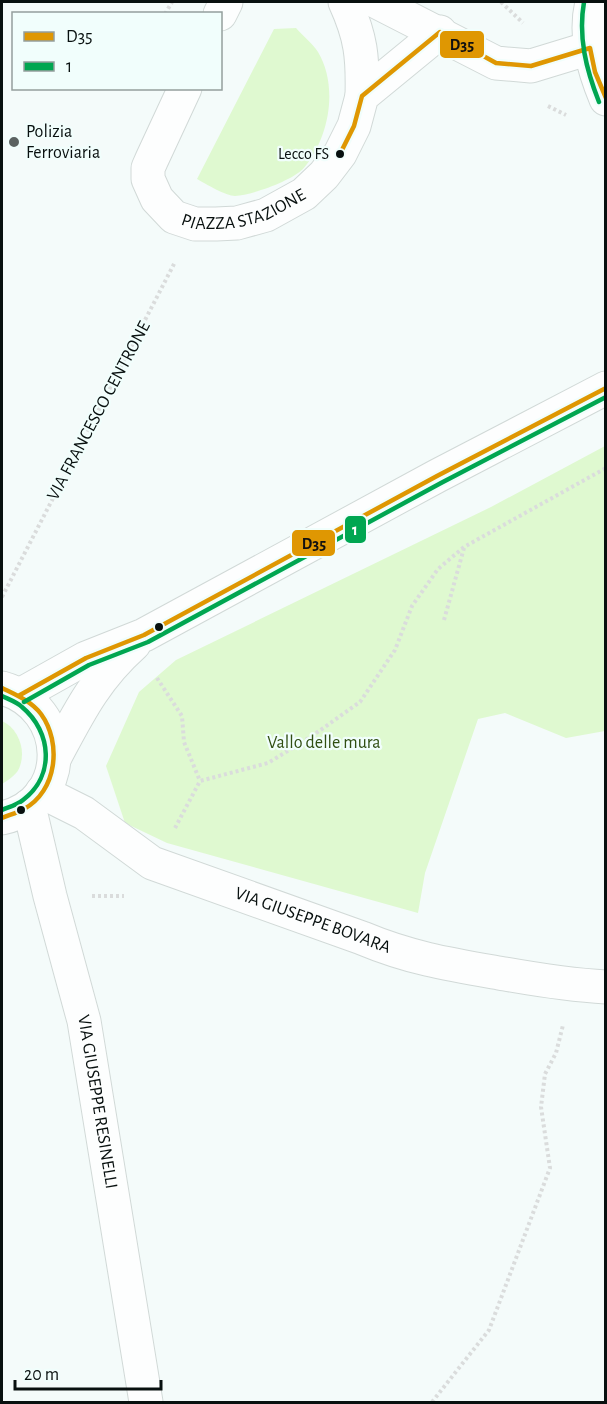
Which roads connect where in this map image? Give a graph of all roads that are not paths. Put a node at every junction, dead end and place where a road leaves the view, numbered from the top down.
1 (345, 2) edge
2 (377, 2) edge
3 (592, 2) edge
4 (440, 32) junction
5 (590, 48) junction
6 (184, 90) edge
7 (362, 96) junction
8 (606, 99) edge
9 (606, 388) edge
10 (144, 635) junction
11 (11, 691) edge
12 (55, 757) junction
13 (24, 806) edge
14 (606, 987) edge
15 (146, 1402) edge

1 - 7 street, PIAZZA STAZIONE
2 - 4 street
3 - 5 street
4 - 5 street
4 - 7 street
5 - 8 street
6 - 7 street, PIAZZA STAZIONE
9 - 10 street
10 - 11 street
10 - 12 street
11 - 12 street
12 - 13 street
13 - 14 street, VIA GIUSEPPE BOVARA
13 - 15 street, VIA GIUSEPPE RESINELLI

